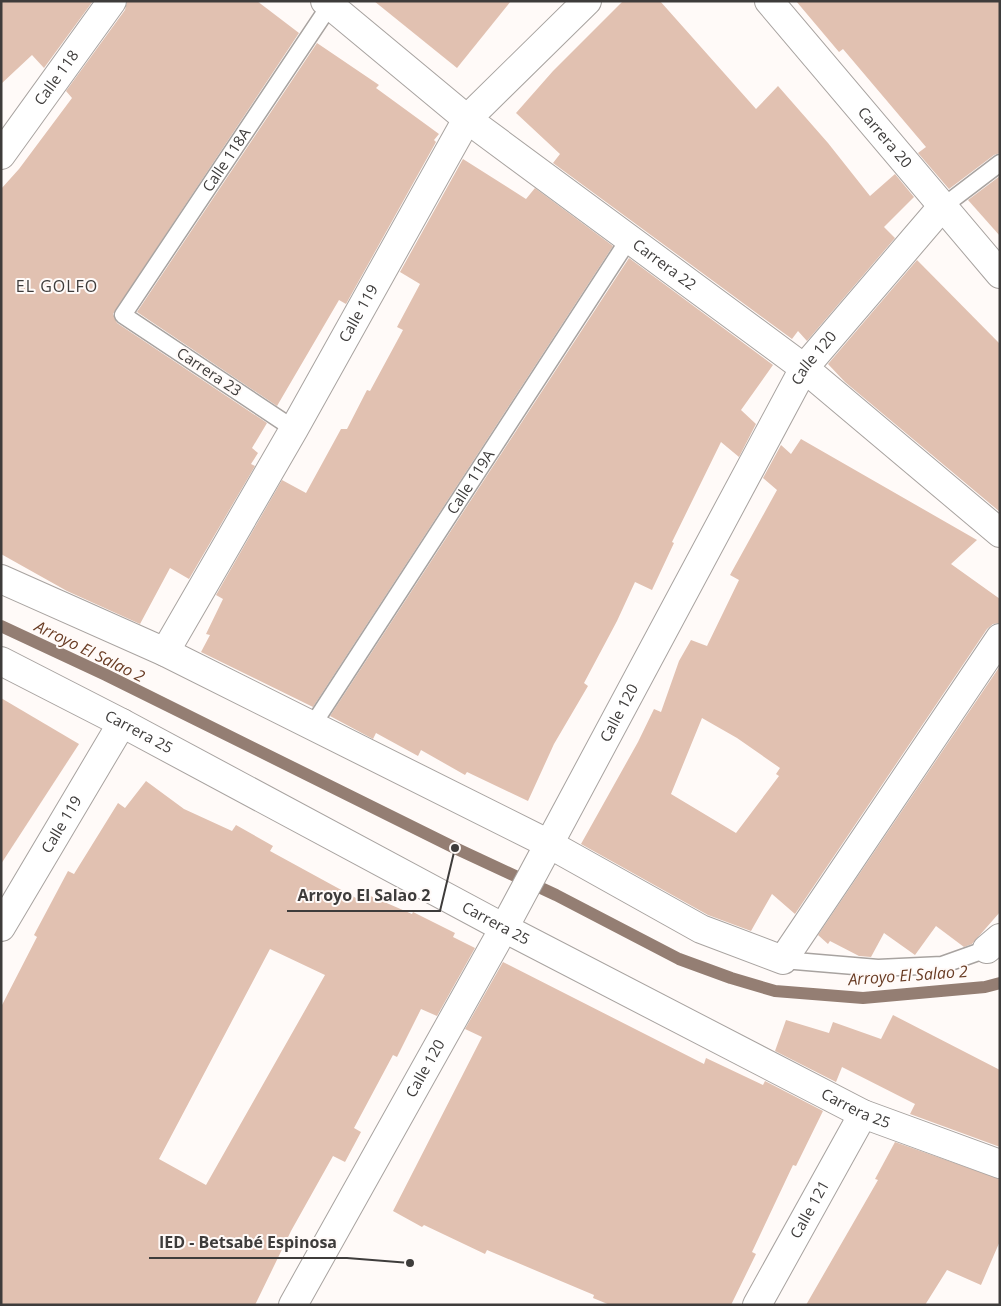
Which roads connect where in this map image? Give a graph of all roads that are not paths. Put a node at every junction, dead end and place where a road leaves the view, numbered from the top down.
1 (112, 1) edge
2 (587, 1) edge
3 (769, 1) edge
4 (328, 3) edge
5 (467, 119) junction
6 (1, 155) edge
7 (1000, 163) edge
8 (941, 208) junction
9 (629, 239) junction
10 (1000, 274) edge
11 (123, 315) joint
12 (804, 368) junction
13 (294, 429) junction
14 (1000, 533) edge
15 (1, 579) edge
16 (1000, 638) edge
17 (165, 652) junction
18 (1, 661) edge
19 (122, 723) junction
20 (312, 726) junction
21 (549, 844) junction
22 (509, 918) junction
23 (1, 927) edge
24 (993, 944) edge
25 (783, 960) junction
26 (863, 1114) junction
27 (1000, 1164) edge
28 (293, 1305) edge
29 (757, 1305) edge

1 - 6 street, Calle 118
2 - 5 street, Calle 119
3 - 8 street, Carrera 20
4 - 5 street, Carrera 22
4 - 11 lane, Calle 118A
5 - 9 street, Carrera 22
5 - 13 street, Calle 119
7 - 8 lane, Calle 120
8 - 10 street, Carrera 20
8 - 12 street, Calle 120
9 - 12 street, Carrera 22
9 - 20 lane, Calle 119A
11 - 13 lane, Carrera 23
12 - 14 street, Carrera 22
12 - 21 street, Calle 120
13 - 17 street, Calle 119
15 - 17 street
16 - 25 street
17 - 20 street
18 - 19 street, Carrera 25
19 - 22 street, Carrera 25
19 - 23 street, Calle 119
20 - 21 street
21 - 22 street, Calle 120
21 - 25 street
22 - 26 street, Carrera 25
22 - 28 street, Calle 120
24 - 25 lane
26 - 27 street, Carrera 25
26 - 29 street, Calle 121

